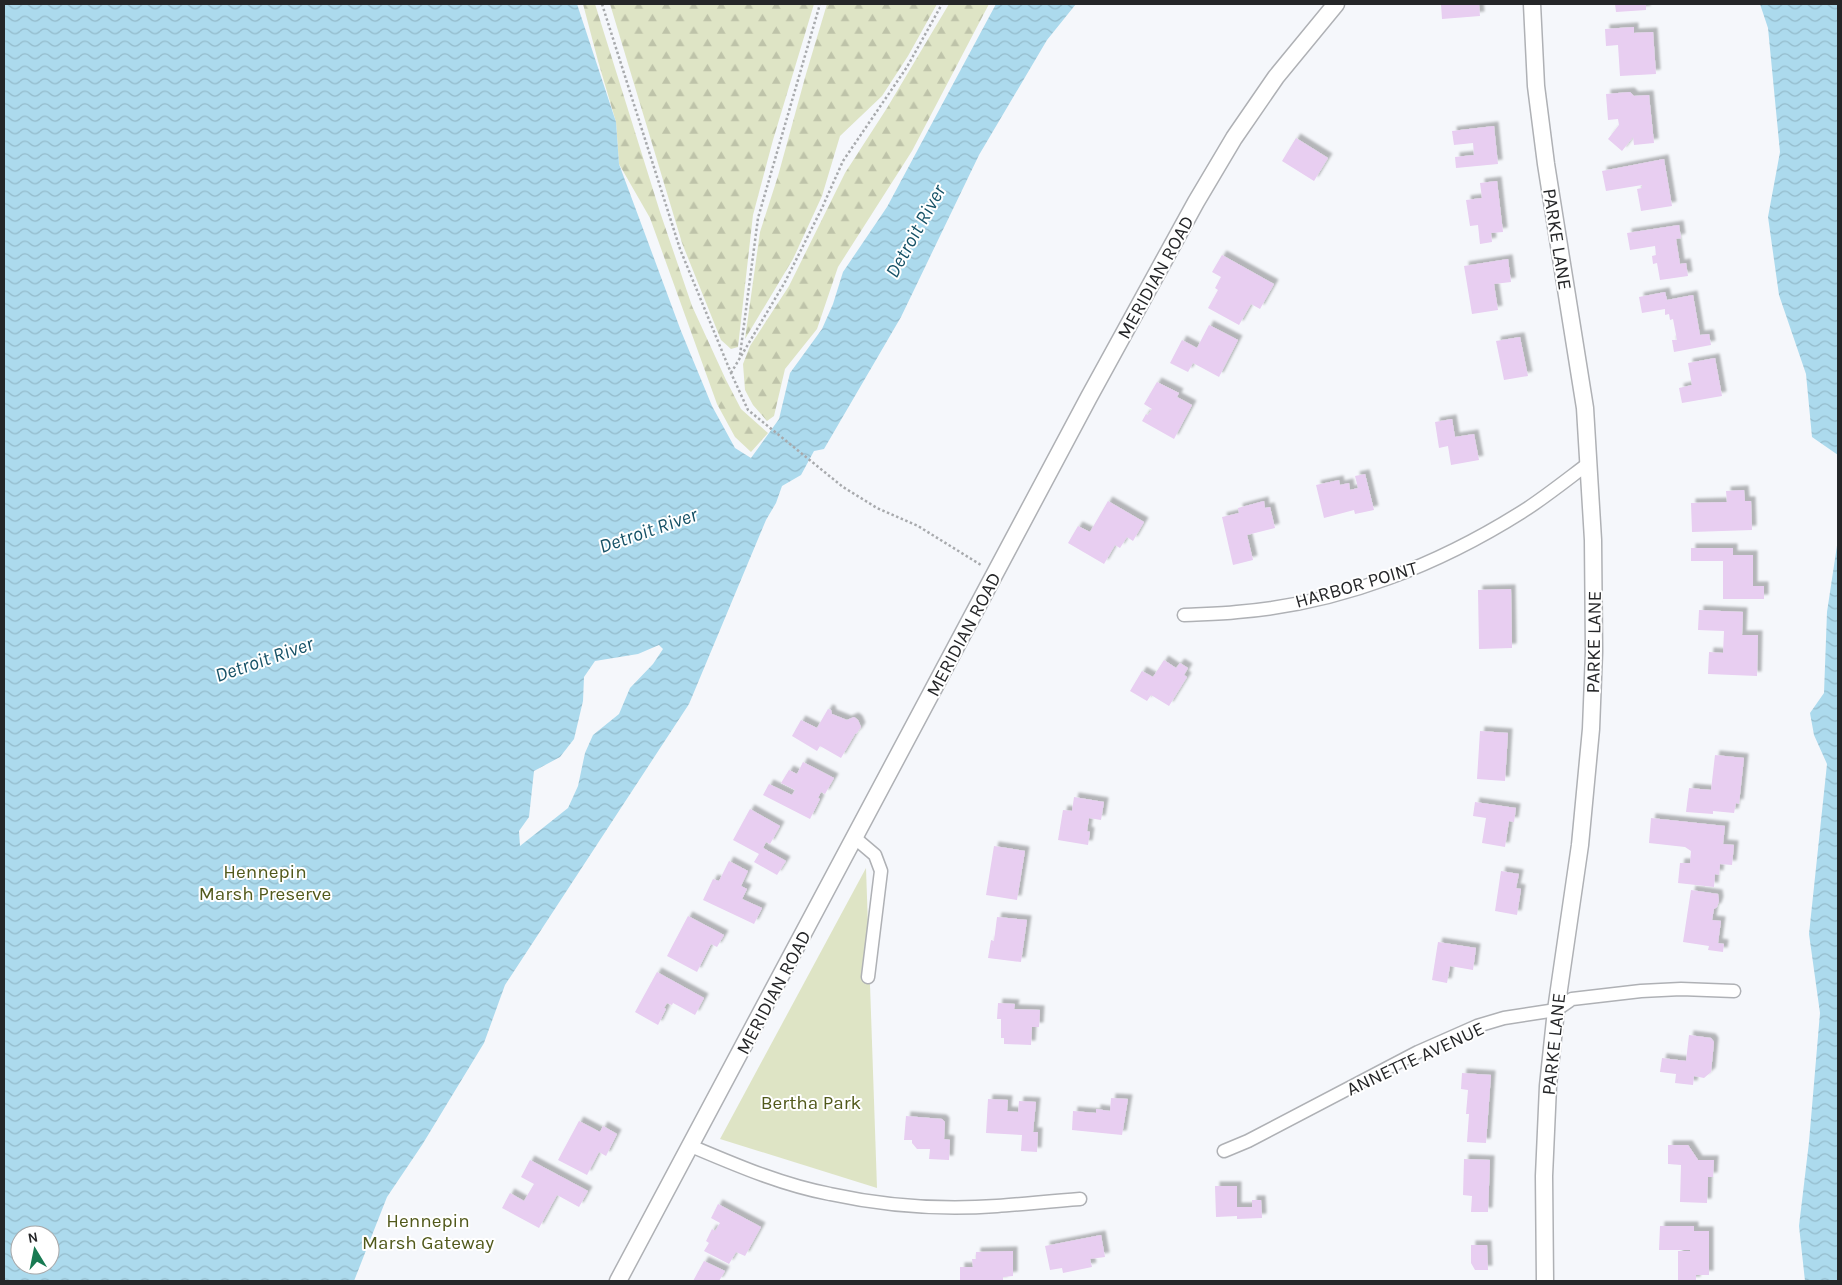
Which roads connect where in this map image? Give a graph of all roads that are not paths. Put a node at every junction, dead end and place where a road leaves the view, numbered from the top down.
1 (1336, 4) edge
2 (1532, 4) edge
3 (1589, 463) junction
4 (1184, 615) dead end
5 (855, 838) junction
6 (868, 977) dead end
7 (1734, 991) dead end
8 (1556, 1010) junction
9 (691, 1146) junction
10 (1224, 1151) dead end
11 (1080, 1198) dead end
12 (618, 1281) edge
13 (1545, 1281) edge

1 - 5 street, MERIDIAN ROAD
2 - 3 street, PARKE LANE
3 - 4 street, HARBOR POINT
3 - 8 street, PARKE LANE
5 - 6 street
5 - 9 street, MERIDIAN ROAD
7 - 8 street, ANNETTE AVENUE
8 - 10 street, ANNETTE AVENUE
8 - 13 street, PARKE LANE
9 - 11 street
9 - 12 street, MERIDIAN ROAD

